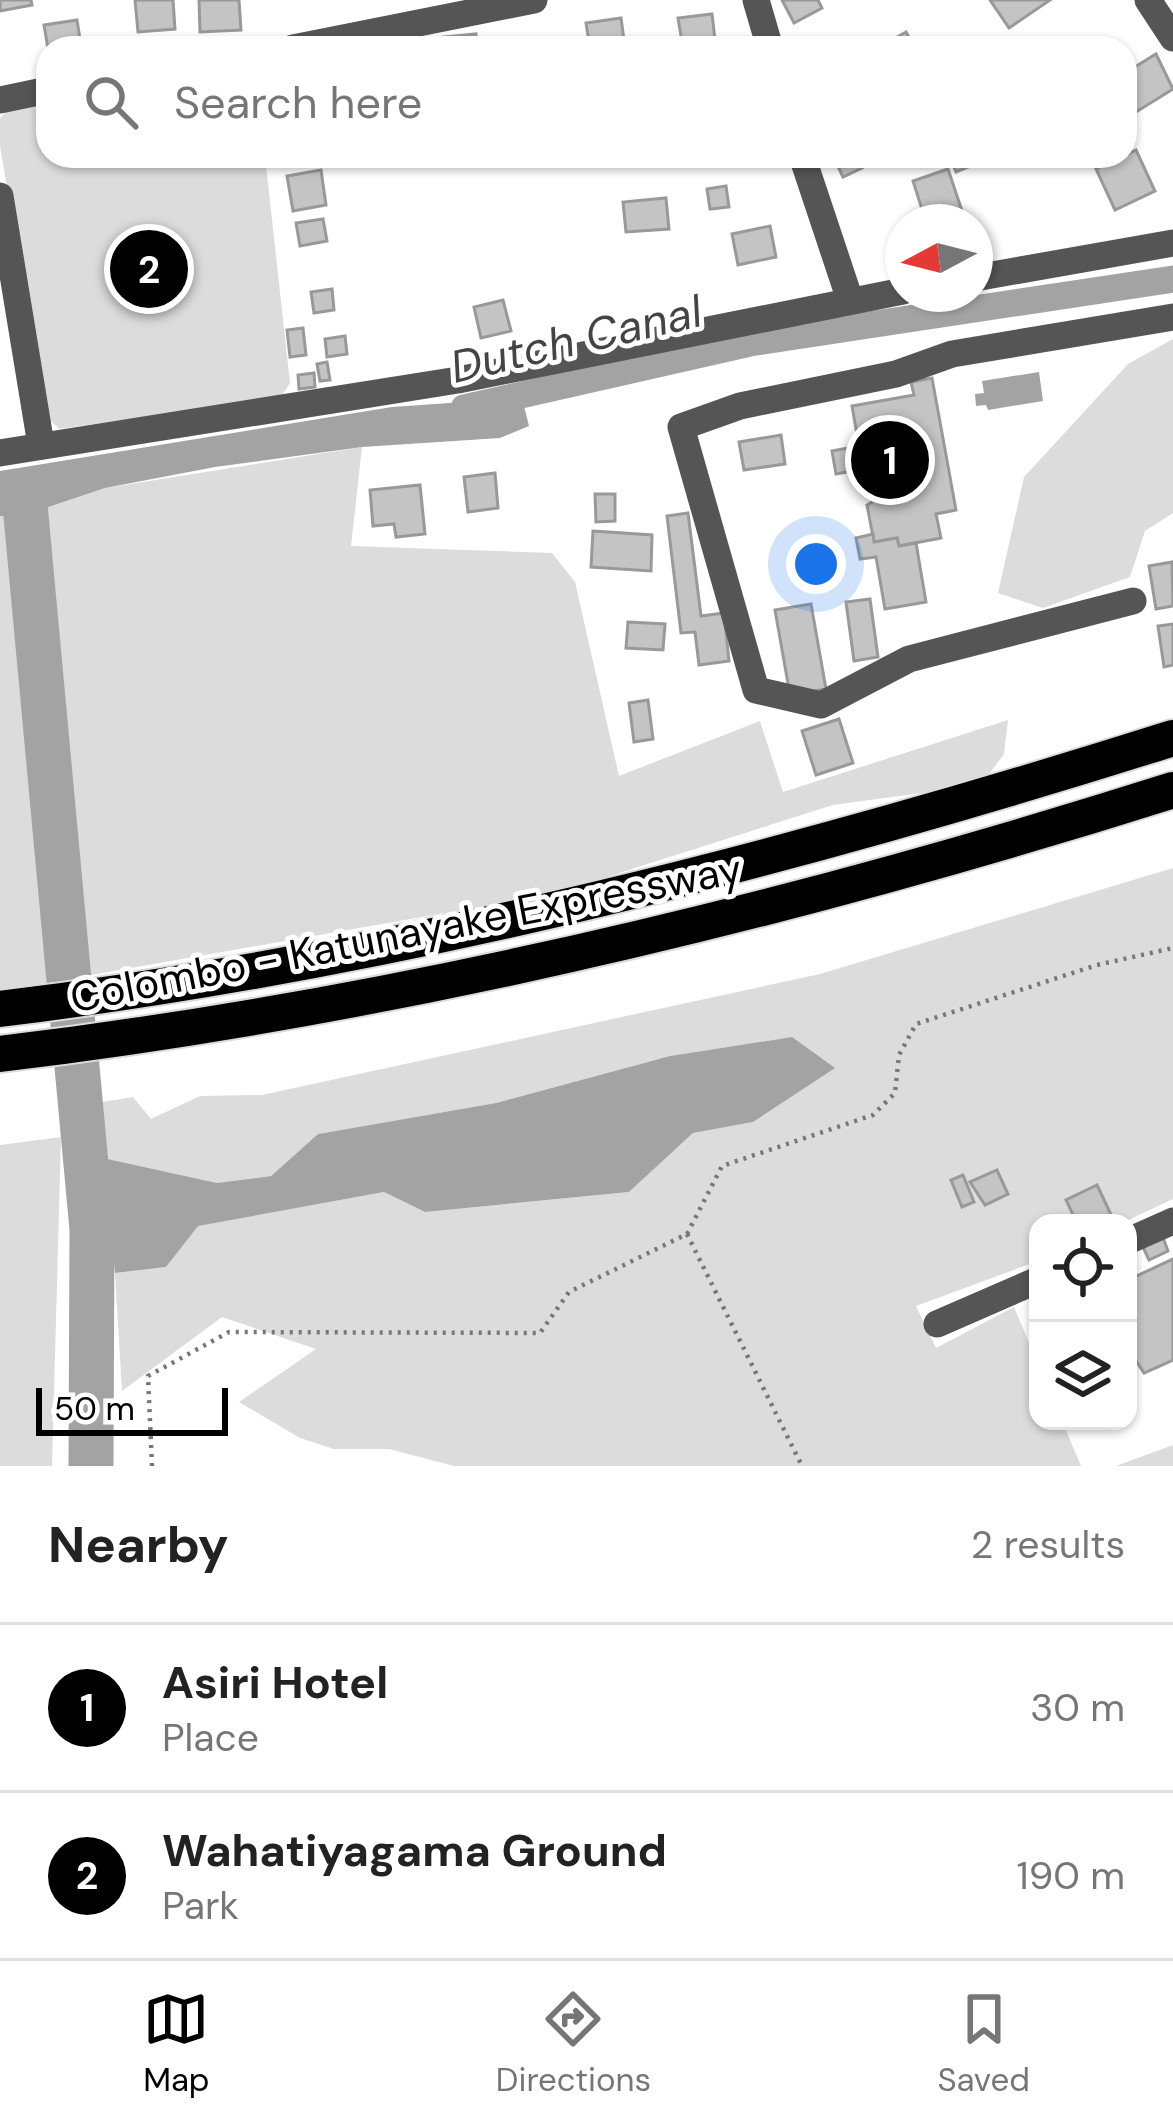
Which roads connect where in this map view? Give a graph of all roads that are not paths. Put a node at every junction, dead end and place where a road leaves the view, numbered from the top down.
1 (534, 0) edge
2 (757, 0) edge
3 (1148, 0) edge
4 (353, 36) edge
5 (767, 36) edge
6 (1173, 38) edge
7 (36, 92) edge
8 (0, 100) edge
9 (806, 168) edge
10 (0, 196) edge
11 (1173, 242) edge
12 (993, 275) edge
13 (885, 294) edge
14 (850, 301) junction
15 (1173, 317) edge
16 (41, 445) junction
17 (0, 453) edge
18 (1133, 602) dead end
19 (1173, 738) edge
20 (1173, 790) edge
21 (7, 1008) edge
22 (7, 1053) edge
23 (1173, 1221) edge
24 (1137, 1237) edge
25 (1029, 1284) edge
26 (937, 1324) dead end

1 - 4 street
2 - 5 street
3 - 6 street
7 - 8 street
9 - 14 street
10 - 16 street
11 - 12 street
13 - 14 street
14 - 16 street
15 - 18 street
16 - 17 street
19 - 21 highway, Colombo - Katunayake Expressway
20 - 22 highway, Colombo - Katunayake Expressway
23 - 24 street
25 - 26 street

